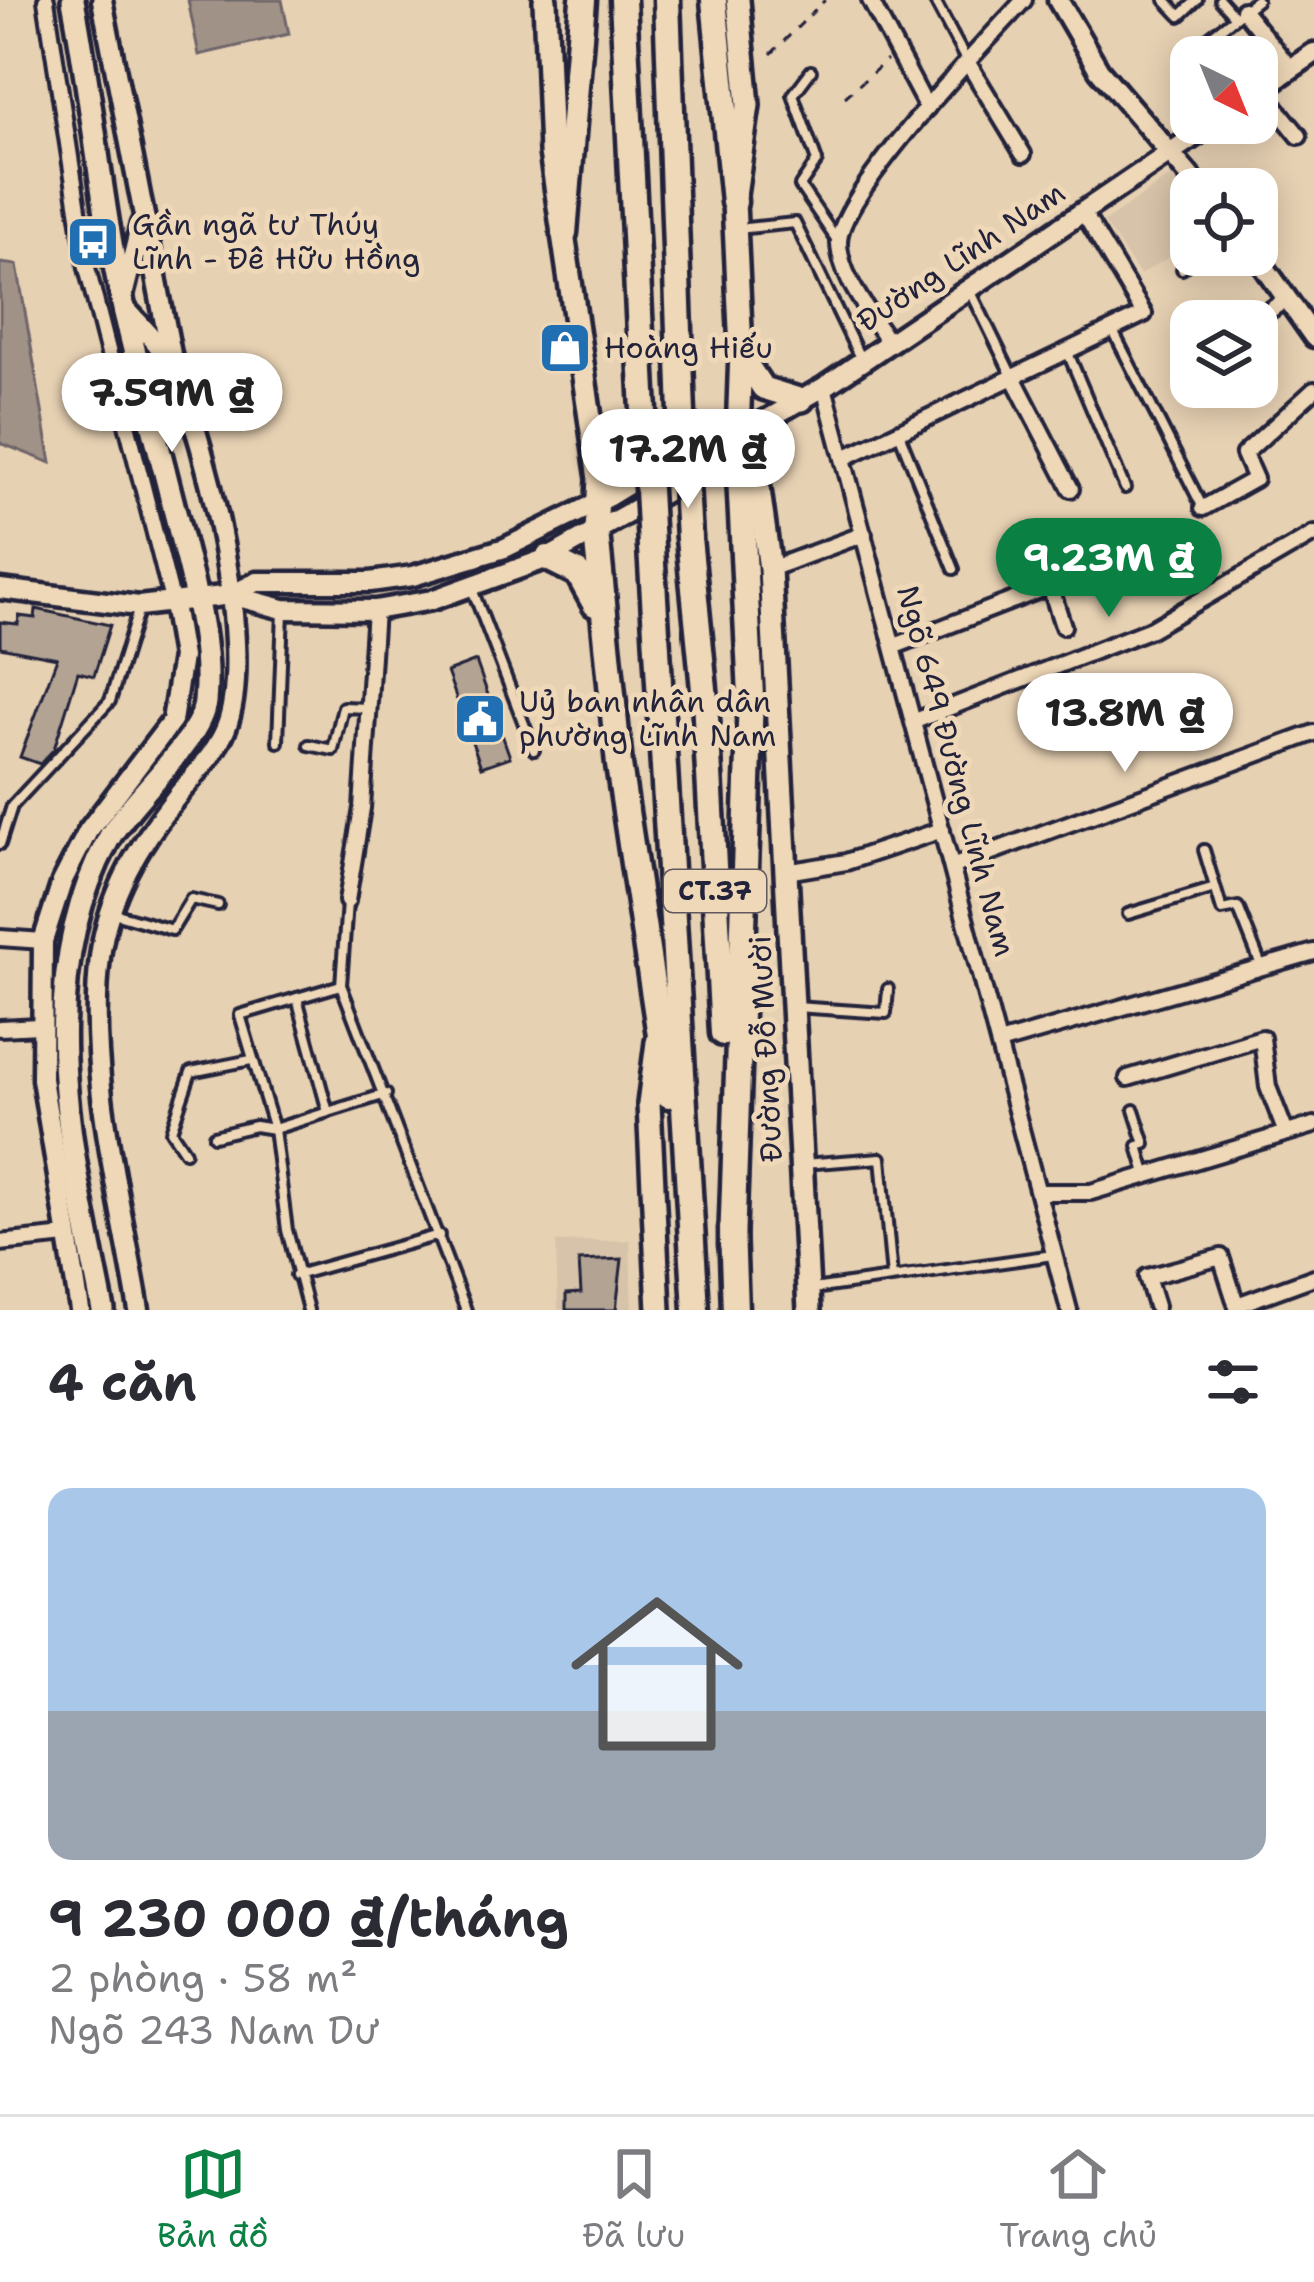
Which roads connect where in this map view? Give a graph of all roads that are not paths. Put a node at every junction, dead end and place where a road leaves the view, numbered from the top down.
1 (46, 0) edge
2 (73, 0) edge
3 (102, 0) edge
4 (545, 0) edge
5 (583, 0) edge
6 (622, 0) edge
7 (667, 0) edge
8 (714, 0) edge
9 (738, 0) edge
10 (870, 0) edge
11 (935, 0) edge
12 (1024, 0) edge
13 (1058, 0) edge
14 (1165, 0) edge
15 (1197, 0) edge
16 (1220, 0) edge
17 (1257, 0) edge
18 (1239, 13) junction
19 (1210, 36) edge
20 (968, 63) junction
21 (1306, 63) edge
22 (812, 70) dead end
23 (1278, 80) edge
24 (927, 108) junction
25 (1278, 112) edge
26 (1299, 136) dead end
27 (1183, 144) edge
28 (1023, 154) dead end
29 (1168, 154) junction
30 (1181, 168) edge
31 (734, 202) junction
32 (1084, 212) junction
33 (144, 213) junction
34 (735, 229) junction
35 (564, 233) junction
36 (839, 243) junction
37 (1270, 276) edge
38 (969, 287) junction
39 (1286, 299) junction
40 (123, 303) junction
41 (1278, 305) edge
42 (1112, 330) junction
43 (1314, 337) edge
44 (889, 342) junction
45 (741, 350) junction
46 (1068, 351) junction
47 (861, 360) junction
48 (174, 369) junction
49 (1013, 377) junction
50 (824, 387) junction
51 (1314, 390) edge
52 (802, 400) junction
53 (768, 419) junction
54 (898, 431) junction
55 (738, 436) junction
56 (782, 452) dead end
57 (846, 457) junction
58 (1126, 488) dead end
59 (1071, 489) dead end
60 (599, 502) junction
61 (1203, 508) joint
62 (596, 532) junction
63 (865, 534) junction
64 (1314, 534) edge
65 (548, 558) junction
66 (954, 568) dead end
67 (770, 569) junction
68 (471, 588) junction
69 (0, 589) edge
70 (231, 595) junction
71 (197, 599) junction
72 (173, 604) junction
73 (139, 606) junction
74 (284, 609) junction
75 (375, 610) junction
76 (601, 617) junction
77 (1063, 626) dead end
78 (895, 646) junction
79 (369, 708) junction
80 (915, 721) junction
81 (1314, 733) edge
82 (278, 742) dead end
83 (308, 745) dead end
84 (534, 750) dead end
85 (942, 830) junction
86 (0, 844) edge
87 (1204, 850) dead end
88 (954, 866) junction
89 (787, 872) junction
90 (1215, 888) junction
91 (347, 901) joint
92 (218, 905) dead end
93 (108, 912) junction
94 (1128, 914) dead end
95 (0, 938) edge
96 (43, 941) junction
97 (1314, 952) edge
98 (1261, 967) junction
99 (341, 985) junction
100 (888, 988) dead end
101 (297, 998) junction
102 (794, 1007) junction
103 (40, 1026) junction
104 (0, 1028) edge
105 (657, 1036) junction
106 (1002, 1042) junction
107 (251, 1060) junction
108 (1128, 1078) dead end
109 (386, 1094) junction
110 (1134, 1110) dead end
111 (328, 1112) junction
112 (1314, 1124) edge
113 (274, 1129) junction
114 (1286, 1133) junction
115 (214, 1136) dead end
116 (185, 1152) dead end
117 (802, 1164) junction
118 (1146, 1173) junction
119 (688, 1184) junction
120 (1039, 1192) junction
121 (439, 1235) junction
122 (66, 1236) junction
123 (0, 1243) edge
124 (732, 1245) junction
125 (1055, 1255) junction
126 (296, 1275) junction
127 (892, 1276) junction
128 (1314, 1277) edge
129 (809, 1300) edge
130 (1156, 1306) dead end
131 (1238, 1308) edge
132 (80, 1310) edge
133 (104, 1310) edge
134 (139, 1310) edge
135 (308, 1310) edge
136 (466, 1310) edge
137 (658, 1310) edge
138 (696, 1310) edge
139 (735, 1310) edge
140 (1069, 1310) edge

1 - 72 street
2 - 40 main road
3 - 33 street
4 - 35 main road
5 - 35 highway
6 - 119 highway, CT.37, bridge
7 - 124 highway, CT.37, bridge
8 - 31 highway
9 - 31 main road, Đường Đỗ Mười
10 - 24 street
11 - 20 lane
12 - 20 street
13 - 29 street
14 - 15 lane
16 - 18 lane
17 - 18 lane
18 - 19 lane
18 - 21 street
20 - 24 street
20 - 28 street
21 - 23 street
22 - 36 lane
24 - 36 street
25 - 26 street
27 - 29 street, Đường Lĩnh Nam
29 - 30 street
29 - 32 street, Đường Lĩnh Nam
31 - 34 main road, Đường Đỗ Mười
32 - 38 street, Đường Lĩnh Nam
32 - 42 street
33 - 40 street
33 - 48 street
34 - 45 main road, Đường Đỗ Mười
34 - 47 lane
35 - 60 main road
36 - 44 street
37 - 39 street
38 - 44 street, Đường Lĩnh Nam
38 - 49 lane
39 - 41 street
39 - 43 street
40 - 48 street
40 - 71 main road
42 - 46 street
42 - 61 lane
44 - 47 street, Đường Lĩnh Nam
45 - 52 main road
45 - 55 main road, Đường Đỗ Mười
46 - 49 street
46 - 58 lane
47 - 50 street, Đường Lĩnh Nam
48 - 70 street
49 - 54 street
49 - 59 street
50 - 52 street, Đường Lĩnh Nam
50 - 57 street, Ngõ 649 Đường Lĩnh Nam
51 - 61 street
52 - 53 street, Đường Lĩnh Nam
53 - 55 street, Đường Lĩnh Nam
53 - 56 street
54 - 57 street
54 - 66 lane
55 - 60 street, Đường Lĩnh Nam
55 - 62 street, Đường Lĩnh Nam
55 - 67 main road, Đường Đỗ Mười
55 - 124 highway
57 - 63 street, Ngõ 649 Đường Lĩnh Nam
60 - 62 main road
60 - 70 street, Đường Lĩnh Nam
62 - 65 street, Đường Lĩnh Nam
62 - 76 highway
63 - 67 street
63 - 78 street, Ngõ 649 Đường Lĩnh Nam
64 - 80 street
65 - 68 street, Đường Lĩnh Nam
65 - 76 highway
67 - 89 main road, Đường Đỗ Mười
68 - 75 street, Đường Lĩnh Nam
68 - 84 lane
69 - 73 street, Đường Lĩnh Nam
70 - 71 street, Đường Lĩnh Nam
70 - 74 street, Đường Lĩnh Nam
70 - 93 street
71 - 72 street, Đường Lĩnh Nam
71 - 133 main road
72 - 73 street, Đường Lĩnh Nam
72 - 96 street
73 - 86 lane
74 - 75 street, Đường Lĩnh Nam
74 - 82 lane
75 - 79 street
76 - 105 highway
77 - 78 street
78 - 80 street, Ngõ 649 Đường Lĩnh Nam
79 - 83 lane
79 - 91 street
80 - 85 street, Ngõ 649 Đường Lĩnh Nam
81 - 88 street
85 - 88 street, Ngõ 649 Đường Lĩnh Nam
85 - 89 street
87 - 90 lane
88 - 106 street, Ngõ 649 Đường Lĩnh Nam
89 - 102 main road, Đường Đỗ Mười
90 - 94 lane
90 - 98 lane
91 - 99 lane
92 - 93 lane
93 - 134 street
95 - 96 street
96 - 103 street
97 - 98 street
98 - 106 street
99 - 101 lane
99 - 109 lane
100 - 102 lane
101 - 107 lane
101 - 111 lane
102 - 117 main road, Đường Đỗ Mười
103 - 104 street
103 - 122 street
105 - 119 highway
105 - 137 main road
106 - 120 street, Ngõ 649 Đường Lĩnh Nam
107 - 113 lane
107 - 116 lane
108 - 114 street
109 - 111 lane
109 - 121 lane
110 - 118 lane
111 - 113 lane
112 - 114 street
113 - 115 lane
113 - 126 lane
114 - 118 street
117 - 127 lane
117 - 129 main road, Đường Đỗ Mười
118 - 120 street
119 - 138 highway, CT.37
120 - 125 street, Ngõ 649 Đường Lĩnh Nam
121 - 126 lane
121 - 136 lane
122 - 123 street
122 - 132 street
124 - 139 highway, CT.37
125 - 127 lane
125 - 140 street, Ngõ 649 Đường Lĩnh Nam
126 - 135 lane
127 - 129 lane
128 - 131 street
130 - 131 street

